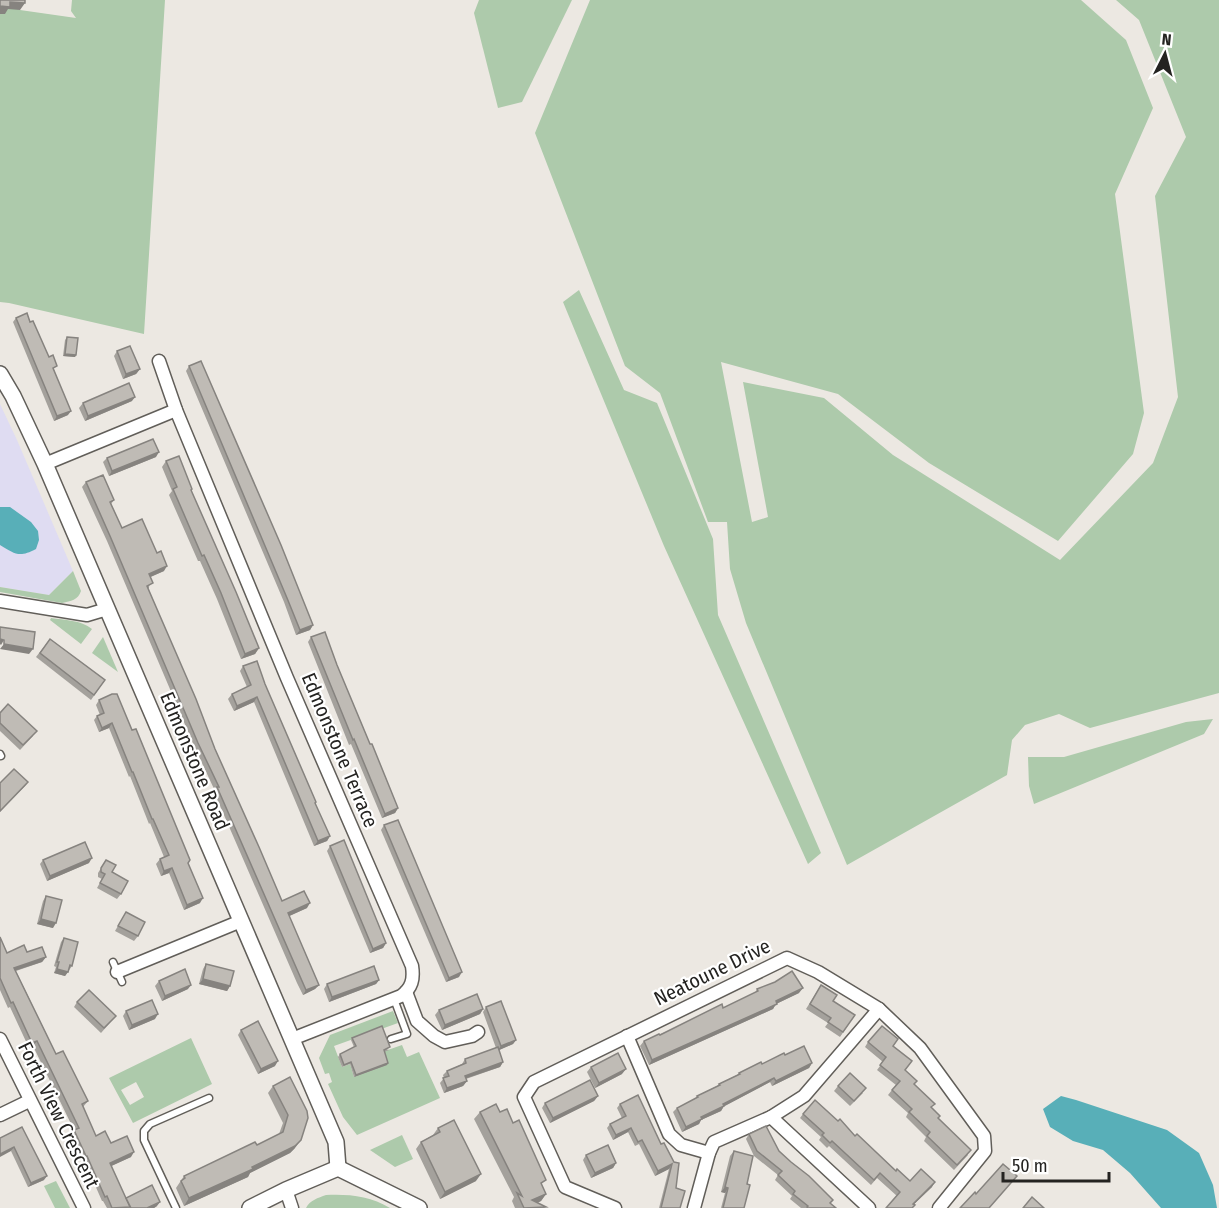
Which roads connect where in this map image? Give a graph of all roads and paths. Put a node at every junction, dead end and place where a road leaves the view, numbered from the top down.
1 (159, 361) dead end
2 (0, 374) edge
3 (176, 410) junction
4 (45, 464) junction
5 (0, 601) edge
6 (107, 609) junction
7 (241, 921) junction
8 (117, 972) dead end
9 (406, 992) junction
10 (394, 998) junction
11 (879, 1009) junction
12 (478, 1032) dead end
13 (627, 1036) junction
14 (292, 1039) junction
15 (392, 1039) dead end
16 (0, 1040) edge
17 (209, 1098) dead end
18 (29, 1101) junction
19 (0, 1115) edge
20 (771, 1117) junction
21 (709, 1153) junction
22 (338, 1168) junction
23 (286, 1190) junction
24 (84, 1208) edge
25 (176, 1208) edge
26 (250, 1208) edge
27 (292, 1208) edge
28 (419, 1208) edge
29 (615, 1208) edge
30 (694, 1208) edge
31 (869, 1208) edge
32 (939, 1208) edge

1 - 3 street, Edmonstone Terrace
2 - 4 street, Edmonstone Road
3 - 4 street
3 - 9 street, Edmonstone Terrace
4 - 6 street, Edmonstone Road
5 - 6 street
6 - 7 street, Edmonstone Road
7 - 8 street
7 - 14 street, Edmonstone Road
9 - 10 street
9 - 12 street
10 - 14 street
10 - 15 lane
11 - 13 street, Neatoune Drive
11 - 20 street
11 - 32 street
13 - 21 street
13 - 29 street
14 - 22 street, Edmonstone Road
16 - 18 street, Forth View Crescent
17 - 25 lane
18 - 19 street
18 - 24 street, Forth View Crescent
20 - 21 street
20 - 31 street
21 - 30 street
22 - 23 street
22 - 28 street
23 - 26 street
23 - 27 street

